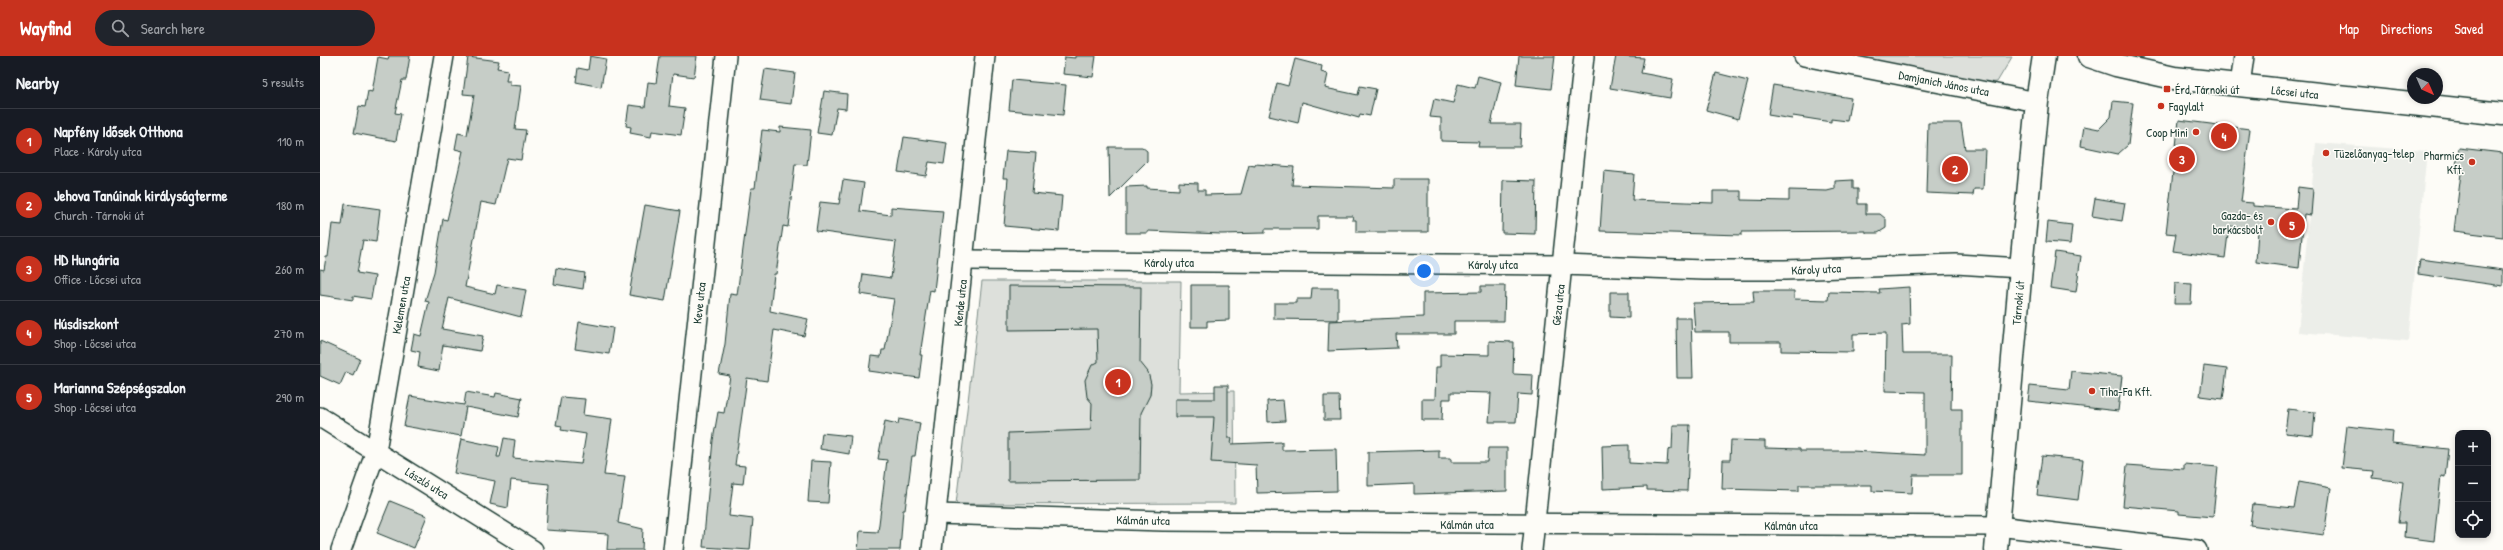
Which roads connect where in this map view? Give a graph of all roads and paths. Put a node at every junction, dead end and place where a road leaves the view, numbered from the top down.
1 (444, 56) edge
2 (726, 56) edge
3 (986, 56) edge
4 (1804, 56) edge
5 (2044, 56) edge
6 (2089, 56) edge
7 (2244, 56) edge
8 (1585, 57) edge
9 (2240, 85) junction
10 (2037, 102) junction
11 (2503, 114) edge
12 (964, 260) junction
13 (1562, 265) junction
14 (2021, 268) junction
15 (320, 417) edge
16 (376, 451) junction
17 (936, 514) junction
18 (1535, 524) junction
19 (1998, 526) junction
20 (341, 550) edge
21 (533, 550) edge
22 (673, 550) edge
23 (932, 550) edge
24 (1532, 550) edge
25 (1996, 550) edge
26 (2197, 550) edge

1 - 16 street, Kelemen utca
2 - 22 street, Keve utca
3 - 12 street, Kende utca
4 - 10 street, Damjanich János utca
5 - 10 street, Tárnoki út
6 - 9 street, Lőcsei utca
7 - 9 street
8 - 13 street, Géza utca
9 - 11 street, Lőcsei utca
10 - 14 street, Tárnoki út
12 - 13 street, Károly utca
12 - 17 street, Kende utca
13 - 14 street, Károly utca
13 - 18 street, Géza utca
14 - 19 street, Tárnoki út
15 - 16 street, László utca
16 - 20 street, Kelemen utca
16 - 21 street, László utca
17 - 18 street, Kálmán utca
17 - 23 street, Kende utca
18 - 19 street, Kálmán utca
18 - 24 street, Géza utca
19 - 25 street, Tárnoki út
19 - 26 street, Kálmán utca

